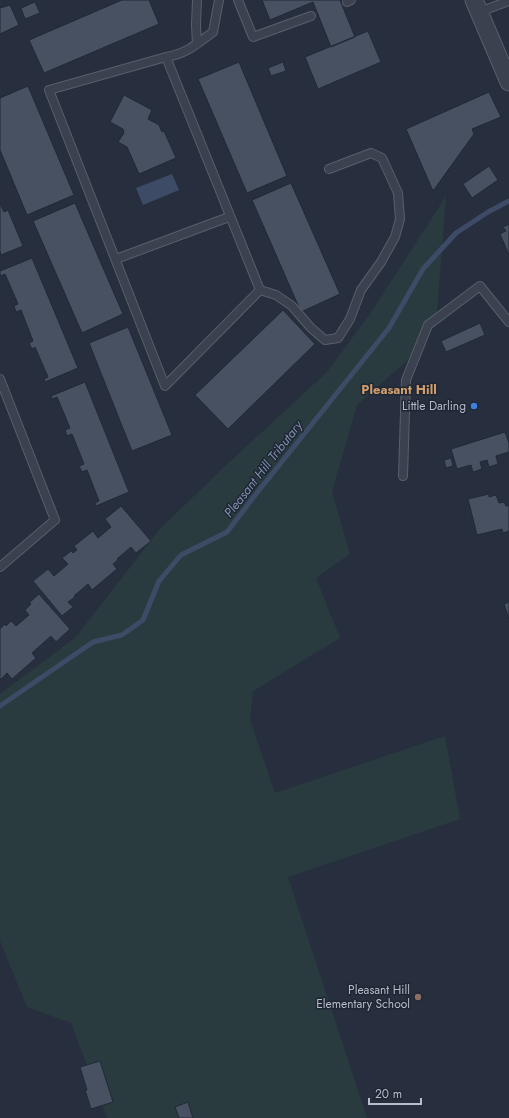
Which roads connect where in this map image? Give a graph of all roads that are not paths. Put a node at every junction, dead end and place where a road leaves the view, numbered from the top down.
1 (197, 0) edge
2 (219, 0) edge
3 (238, 0) edge
4 (509, 1) edge
5 (477, 6) edge
6 (311, 16) dead end
7 (197, 44) junction
8 (166, 57) junction
9 (509, 82) edge
10 (329, 169) dead end
11 (229, 217) junction
12 (116, 259) junction
13 (260, 290) junction
14 (509, 322) edge
15 (0, 378) edge
16 (403, 476) dead end
17 (0, 565) edge

1 - 7 lane
2 - 7 lane
3 - 6 lane
4 - 5 lane
5 - 9 street
7 - 8 lane
8 - 11 lane
8 - 12 lane
10 - 13 lane
11 - 12 lane
11 - 13 lane
12 - 13 lane
14 - 16 lane
15 - 17 lane

